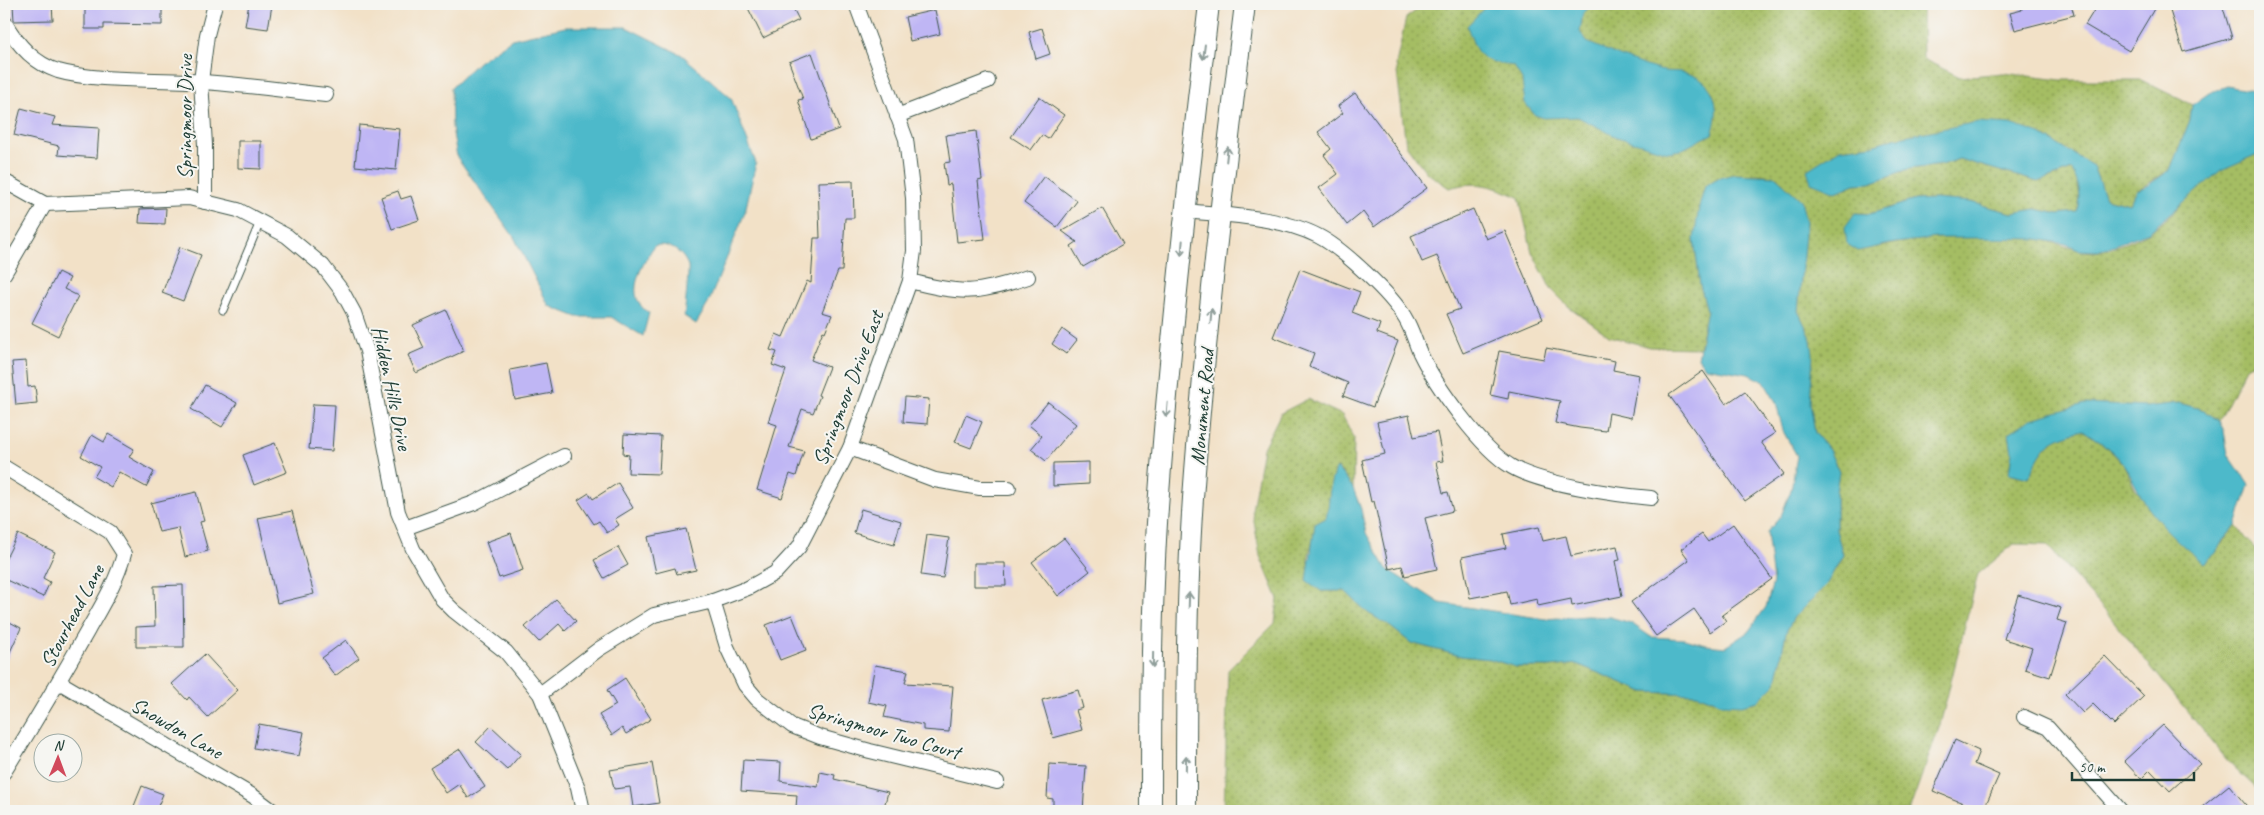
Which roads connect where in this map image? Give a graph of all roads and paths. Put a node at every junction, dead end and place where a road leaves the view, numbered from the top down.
1 (215, 4) edge
2 (856, 4) edge
3 (1209, 4) edge
4 (1245, 4) edge
5 (4, 21) edge
6 (201, 81) junction
7 (988, 81) dead end
8 (326, 95) dead end
9 (897, 116) junction
10 (4, 181) edge
11 (205, 202) junction
12 (45, 204) junction
13 (1185, 211) junction
14 (1220, 214) junction
15 (260, 222) junction
16 (4, 274) edge
17 (1028, 277) dead end
18 (910, 281) junction
19 (223, 310) dead end
20 (850, 448) junction
21 (564, 456) dead end
22 (4, 466) edge
23 (1009, 488) dead end
24 (1651, 498) dead end
25 (405, 528) junction
26 (713, 601) junction
27 (59, 682) junction
28 (540, 694) junction
29 (2024, 718) dead end
30 (4, 772) edge
31 (997, 782) dead end
32 (273, 811) edge
33 (584, 811) edge
34 (1151, 811) edge
35 (1186, 811) edge
36 (2121, 811) edge

1 - 6 street, Springmoor Drive
2 - 9 street, Springmoor Drive East
3 -> 13 street, Monument Road
14 -> 4 street, Monument Road
5 - 6 street
6 - 8 street
6 - 11 street, Springmoor Drive
7 - 9 street
9 - 18 street, Springmoor Drive East
10 - 12 street
11 - 12 street, Hidden Hills Drive
11 - 15 street, Hidden Hills Drive
12 - 16 street
13 - 14 street
13 -> 34 street, Monument Road
14 - 24 street
35 -> 14 street, Monument Road
15 - 19 lane
15 - 25 street, Hidden Hills Drive
17 - 18 street
18 - 20 street, Springmoor Drive East
20 - 23 street
20 - 26 street, Springmoor Drive East
21 - 25 street
22 - 27 street, Stourhead Lane
25 - 28 street, Hidden Hills Drive
26 - 28 street, Springmoor Drive East
26 - 31 street, Springmoor Two Court
27 - 30 street, Stourhead Lane
27 - 32 street, Snowdon Lane
28 - 33 street, Hidden Hills Drive
29 - 36 street

